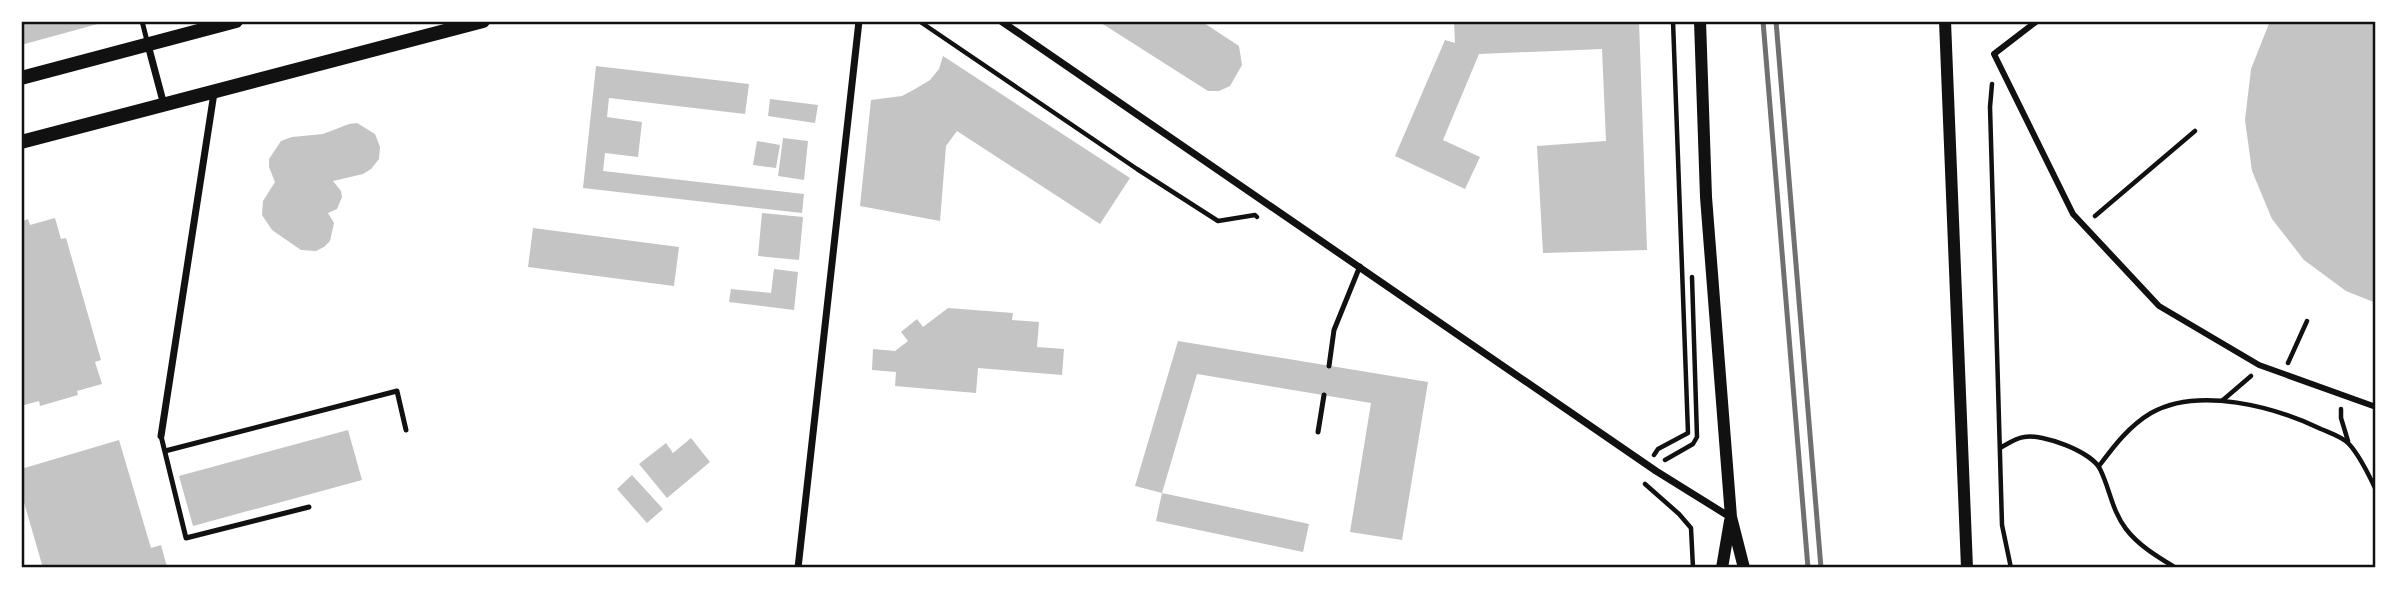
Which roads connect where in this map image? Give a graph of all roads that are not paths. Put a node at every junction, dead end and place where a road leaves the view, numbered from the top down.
1 (142, 21) edge
2 (236, 21) edge
3 (483, 21) edge
4 (859, 21) edge
5 (1002, 21) edge
6 (1700, 21) edge
7 (1945, 21) edge
8 (2037, 21) edge
9 (148, 44) junction
10 (21, 78) edge
11 (214, 92) junction
12 (164, 105) junction
13 (21, 142) edge
14 (1360, 265) junction
15 (1329, 366) dead end
16 (1324, 395) dead end
17 (2376, 407) edge
18 (406, 430) dead end
19 (1318, 432) dead end
20 (161, 436) joint
21 (164, 451) junction
22 (310, 507) dead end
23 (1731, 517) junction
24 (798, 568) edge
25 (1722, 568) edge
26 (1744, 568) edge
27 (1966, 568) edge

1 - 9 lane
2 - 9 main road
3 - 11 main road
4 - 24 street
5 - 14 street
6 - 23 street
7 - 27 street
8 - 17 street
9 - 10 main road
9 - 12 street
11 - 12 main road
11 - 20 street
12 - 13 main road
14 - 15 lane
14 - 23 street
16 - 19 lane
18 - 21 lane
20 - 21 lane
21 - 22 lane
23 - 25 street
23 - 26 street

